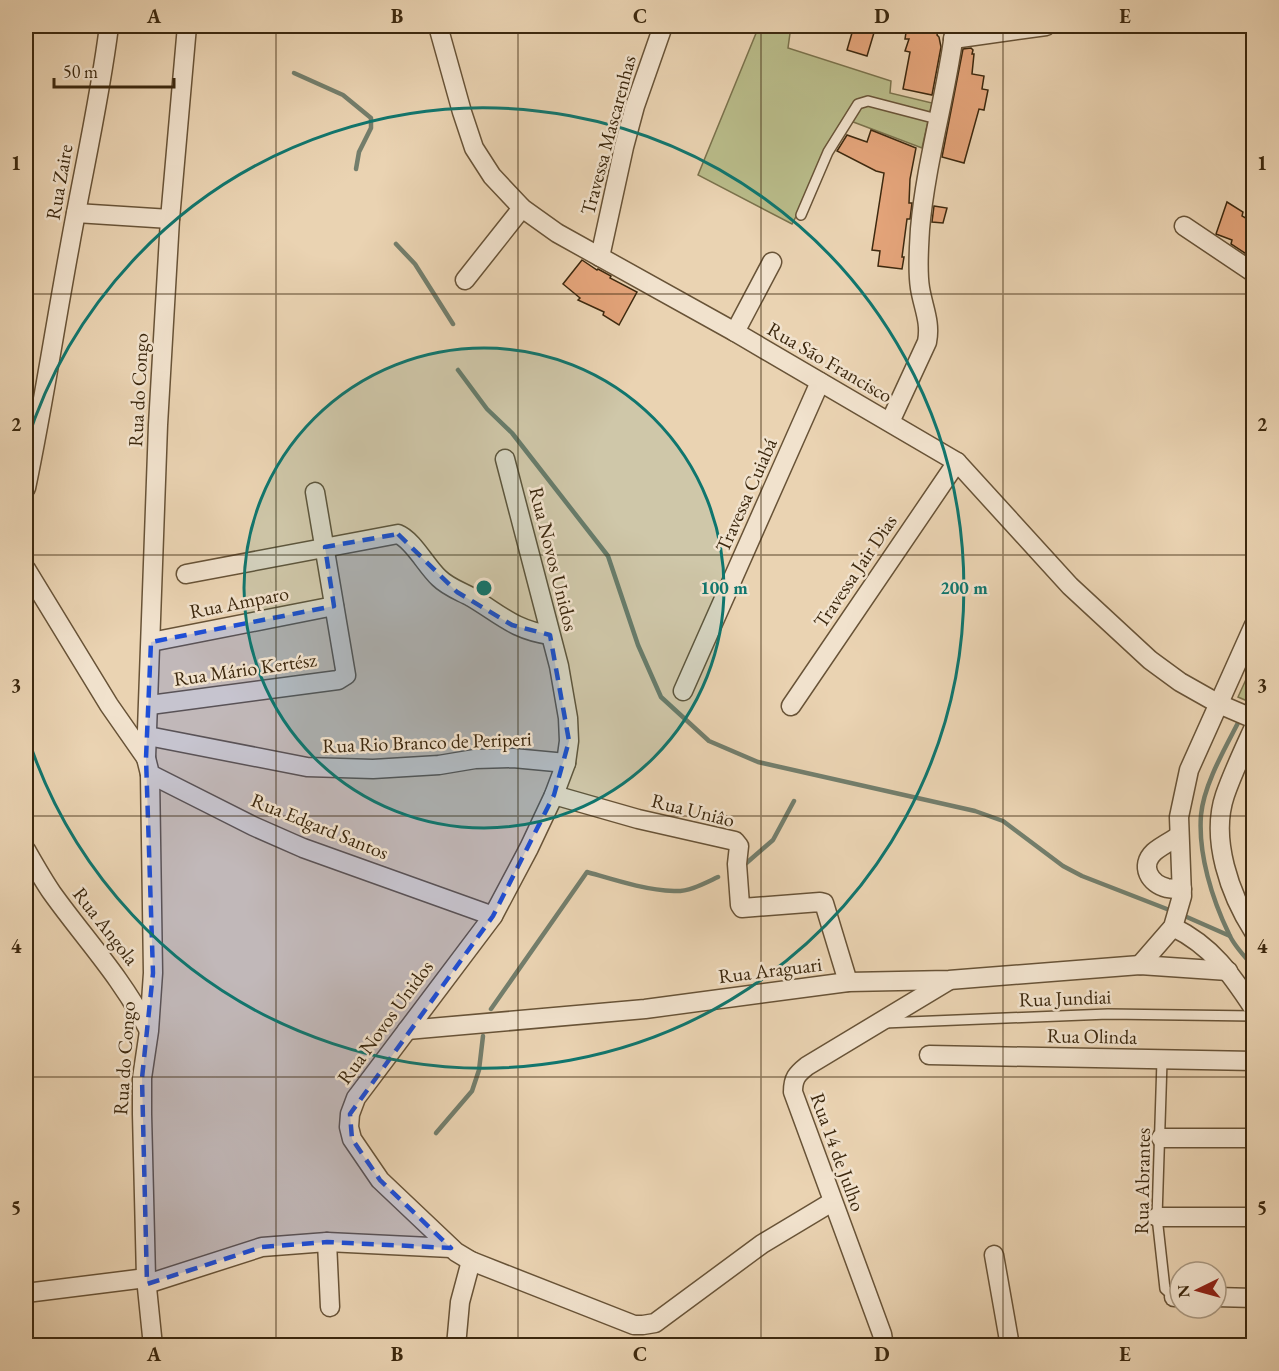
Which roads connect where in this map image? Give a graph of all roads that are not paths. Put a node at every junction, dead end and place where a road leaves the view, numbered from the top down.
1 (109, 26) edge
2 (187, 26) edge
3 (438, 26) edge
4 (663, 26) edge
5 (1046, 26) edge
6 (1012, 28) edge
7 (954, 32) edge
8 (937, 119) junction
9 (522, 207) junction
10 (76, 213) junction
11 (801, 214) dead end
12 (170, 219) junction
13 (1184, 226) dead end
14 (600, 257) junction
15 (772, 262) dead end
16 (1254, 273) edge
17 (465, 280) dead end
18 (735, 333) junction
19 (820, 382) junction
20 (890, 423) junction
21 (505, 459) dead end
22 (957, 462) junction
23 (26, 488) edge
24 (315, 492) dead end
25 (325, 548) junction
26 (26, 569) edge
27 (186, 573) dead end
28 (334, 606) junction
29 (1254, 625) edge
30 (550, 635) junction
31 (152, 642) junction
32 (683, 691) dead end
33 (150, 705) junction
34 (1221, 705) junction
35 (791, 706) dead end
36 (1251, 720) edge
37 (148, 736) junction
38 (566, 763) junction
39 (148, 766) junction
40 (554, 795) junction
41 (1179, 836) junction
42 (26, 850) edge
43 (1182, 893) junction
44 (493, 916) junction
45 (1174, 924) junction
46 (1254, 932) edge
47 (1140, 965) junction
48 (1228, 971) junction
49 (949, 980) junction
50 (848, 982) junction
51 (1254, 1009) edge
52 (1254, 1016) edge
53 (877, 1024) junction
54 (149, 1030) junction
55 (407, 1030) junction
56 (929, 1054) dead end
57 (1162, 1060) junction
58 (1254, 1061) edge
59 (1161, 1138) junction
60 (1254, 1138) edge
61 (832, 1202) junction
62 (1157, 1217) junction
63 (1254, 1217) edge
64 (327, 1242) junction
65 (451, 1248) junction
66 (994, 1255) dead end
67 (471, 1261) junction
68 (147, 1281) junction
69 (1168, 1291) edge
70 (26, 1293) edge
71 (1228, 1297) edge
72 (1254, 1298) edge
73 (330, 1307) dead end
74 (153, 1346) edge
75 (456, 1346) edge
76 (884, 1346) edge
77 (1010, 1346) edge

1 - 10 street, Rua Zaire
2 - 12 street, Rua do Congo
3 - 9 street, Rua São Francisco
4 - 14 street, Travessa Mascarenhas
5 - 6 street
6 - 7 street
7 - 8 street
8 - 11 lane
8 - 20 street
9 - 14 street, Rua São Francisco
9 - 17 street
10 - 12 street
10 - 23 street, Rua Zaire
12 - 31 street, Rua do Congo
13 - 16 street
14 - 18 street, Rua São Francisco
15 - 18 street
18 - 19 street, Rua São Francisco
19 - 20 street, Rua São Francisco
19 - 32 street, Travessa Cuiabá
20 - 22 street, Rua São Francisco
21 - 30 street, Rua Novos Unidos
22 - 34 street, Rua São Francisco
22 - 35 street, Travessa Jair Dias
24 - 25 street
25 - 27 street
25 - 28 street
25 - 30 street
26 - 39 street
28 - 31 street, Rua Amparo
28 - 33 street, Rua Mário Kertész
29 - 34 street
30 - 38 street, Rua Novos Unidos
31 - 33 street, Rua do Congo
33 - 37 street, Rua do Congo
34 - 36 street, Rua São Francisco
34 - 41 street
36 - 46 street
37 - 38 street, Rua Rio Branco de Periperi
37 - 39 street, Rua do Congo
38 - 40 street, Rua Novos Unidos
39 - 44 street, Rua Edgard Santos
39 - 54 street, Rua do Congo
40 - 44 street, Rua Novos Unidos
40 - 50 street, Rua Uniâo
41 - 43 street
41 - 43 street
42 - 54 street, Rua Angola
43 - 45 street
44 - 55 street, Rua Novos Unidos
45 - 47 street
45 - 48 street
47 - 48 street, Rua Araguari
47 - 49 street, Rua Araguari
48 - 51 street
49 - 50 street, Rua Araguari
49 - 53 street, Rua 14 de Julho
50 - 55 street, Rua Araguari
52 - 53 lane, Rua Jundiai
53 - 61 street, Rua 14 de Julho
54 - 68 street, Rua do Congo
55 - 65 street, Rua Novos Unidos
56 - 57 street, Rua Olinda
57 - 58 street, Rua Olinda
57 - 59 lane, Rua Abrantes
59 - 60 street
59 - 62 lane, Rua Abrantes
61 - 67 street, Rua Novos Unidos
61 - 76 street, Rua 14 de Julho
62 - 63 street
62 - 69 lane, Rua Abrantes
64 - 65 street
64 - 68 street
64 - 73 street
65 - 67 street, Rua Novos Unidos
66 - 77 street
67 - 75 street
68 - 70 street
68 - 74 street, Rua do Congo
71 - 72 street

